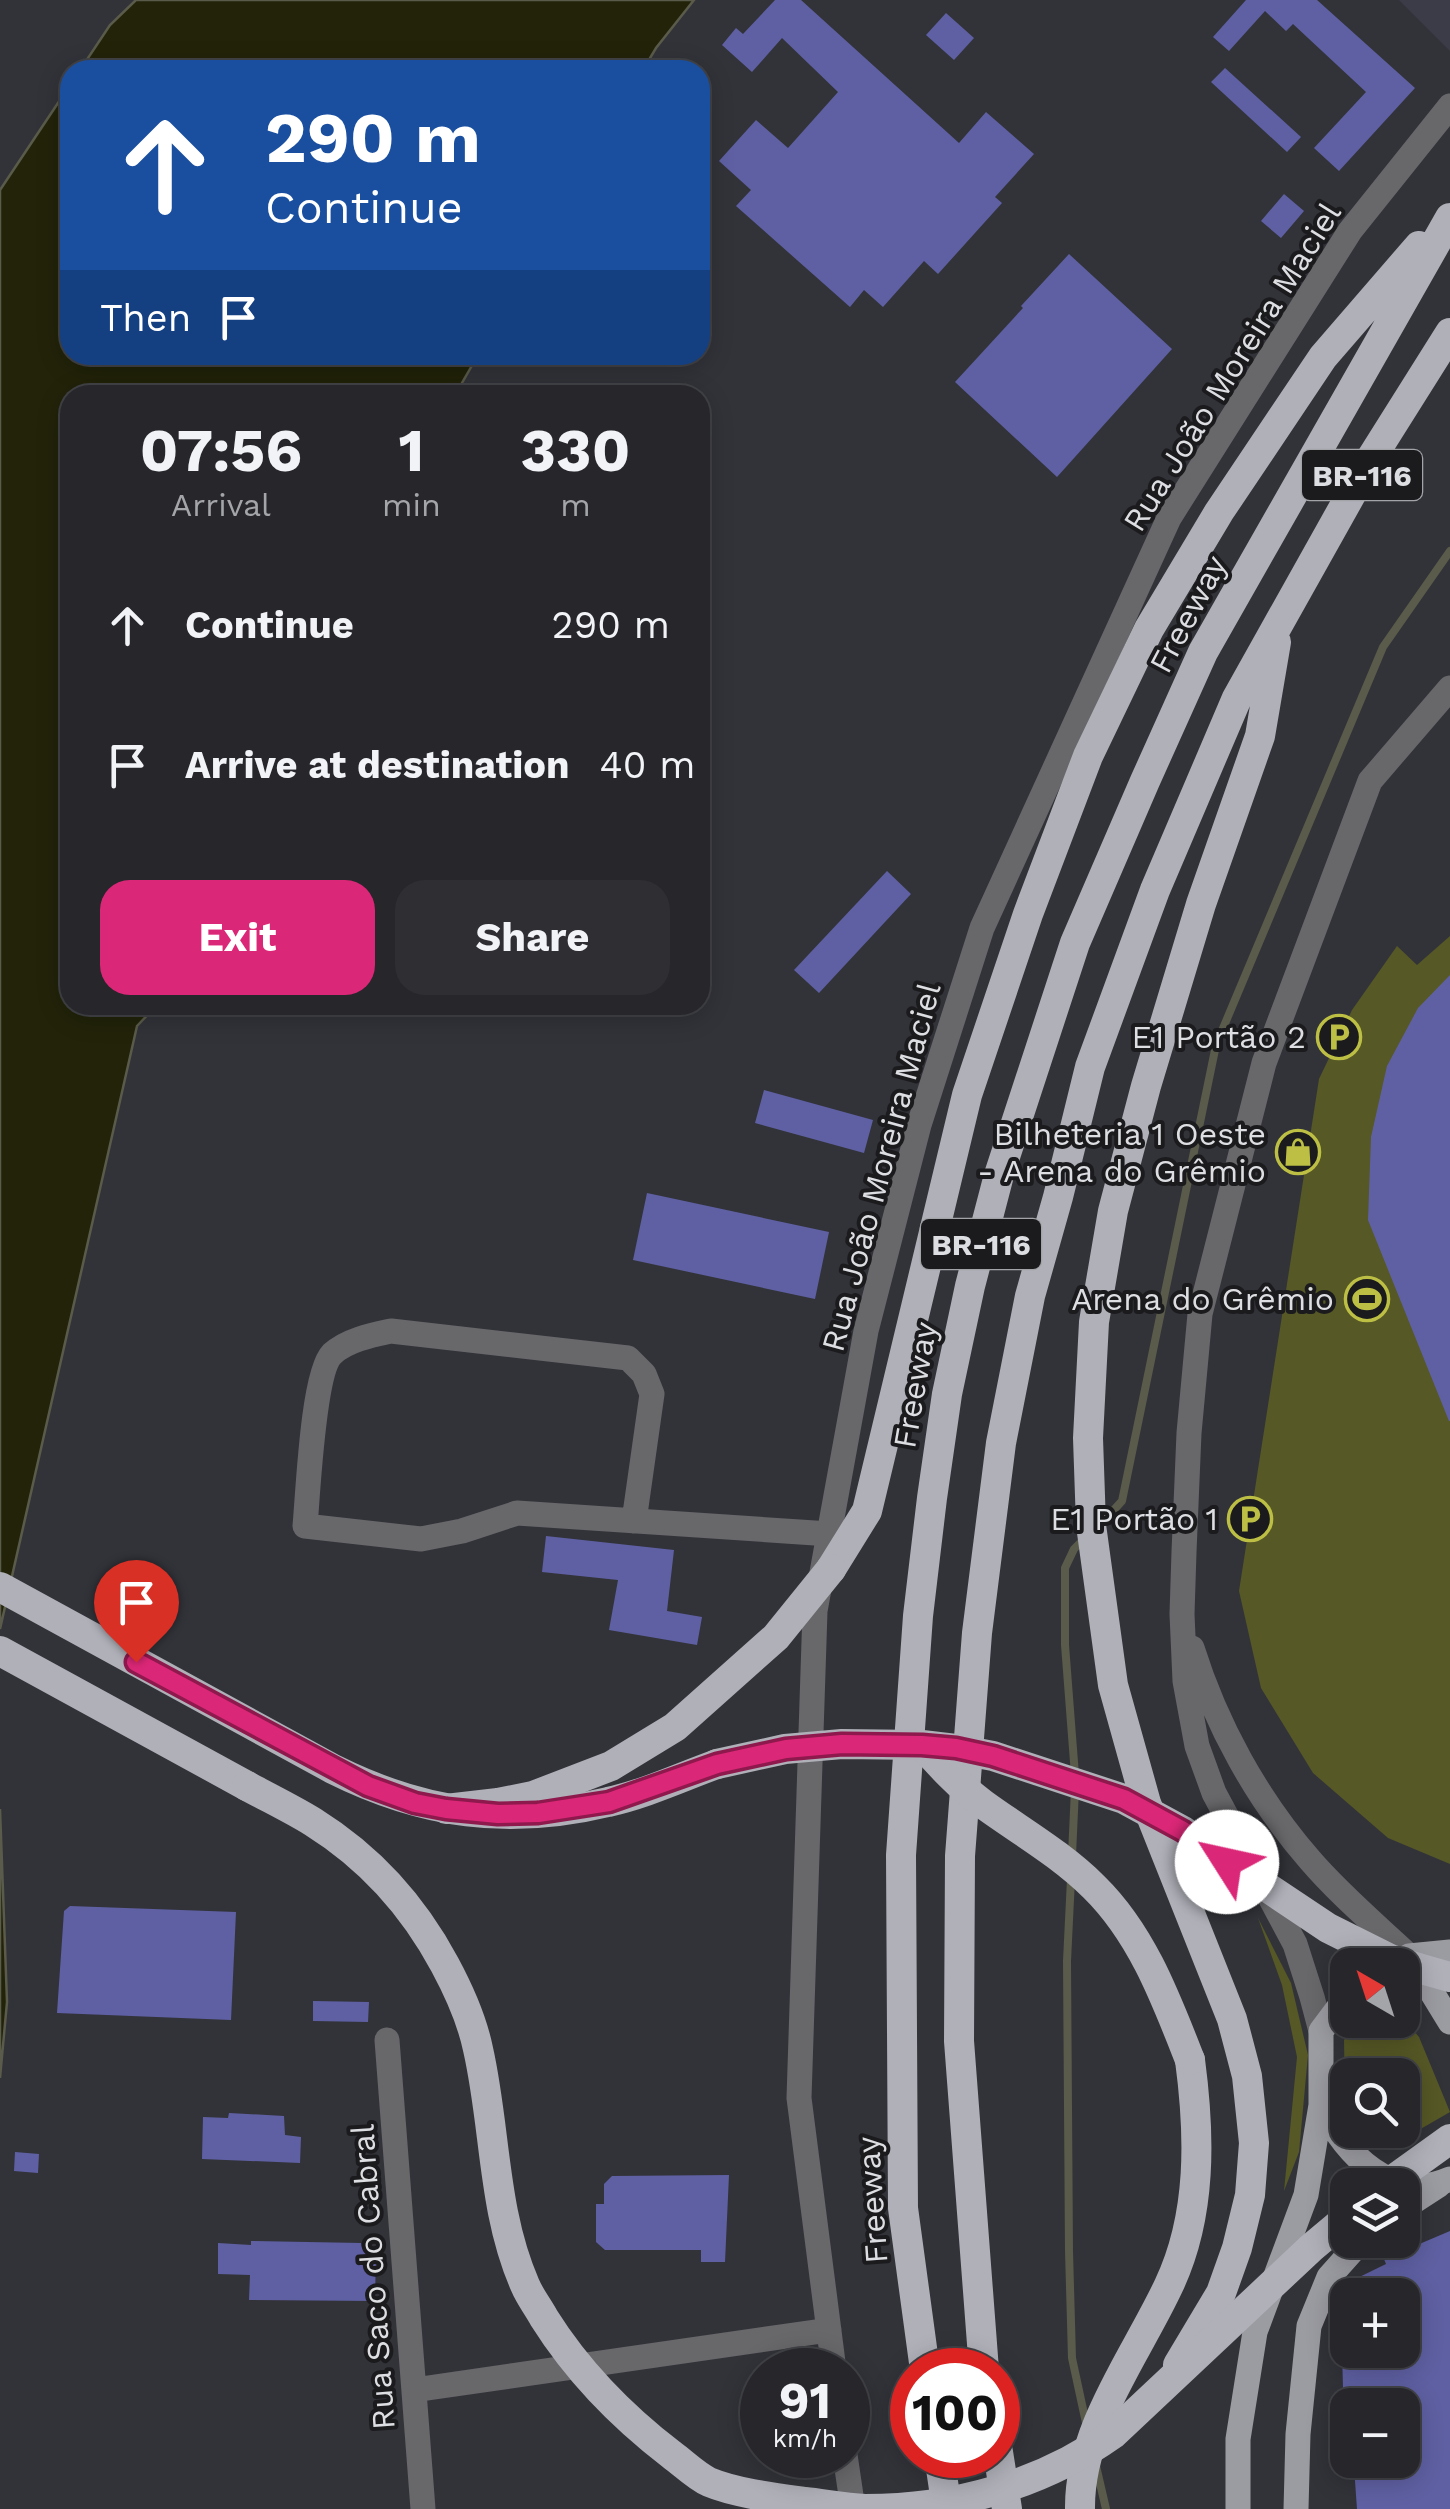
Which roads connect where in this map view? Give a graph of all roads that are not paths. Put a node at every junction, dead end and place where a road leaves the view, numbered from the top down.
1 (1450, 106) edge
2 (1450, 209) edge
3 (1450, 218) edge
4 (1450, 334) edge
5 (1280, 620) junction
6 (1450, 688) edge
7 (634, 1521) junction
8 (830, 1534) junction
9 (0, 1588) edge
10 (1182, 1614) junction
11 (0, 1651) edge
12 (922, 1745) junction
13 (446, 1809) junction
14 (1389, 1948) edge
15 (1450, 1952) edge
16 (1420, 1958) edge
17 (1450, 1977) edge
18 (1420, 1985) edge
19 (1330, 2020) edge
20 (1450, 2022) edge
21 (1321, 2032) junction
22 (387, 2040) dead end
23 (1321, 2105) junction
24 (1450, 2139) edge
25 (1410, 2168) edge
26 (1449, 2179) edge
27 (1420, 2197) edge
28 (1330, 2232) edge
29 (1346, 2258) edge
30 (829, 2330) junction
31 (831, 2348) edge
32 (922, 2348) edge
33 (982, 2348) edge
34 (1162, 2388) junction
35 (414, 2390) junction
36 (848, 2478) edge
37 (942, 2478) edge
38 (1002, 2478) edge
39 (707, 2482) junction
40 (423, 2509) edge
41 (741, 2509) edge
42 (853, 2509) edge
43 (947, 2509) edge
44 (1007, 2509) edge
45 (1080, 2509) edge
46 (1238, 2509) edge
47 (1296, 2509) edge

1 - 8 street, Rua João Moreira Maciel
2 - 13 highway, bridge
3 - 32 highway, Freeway / BR-116
4 - 5 highway, BR-116
5 - 33 highway, BR-116
5 - 34 highway, bridge
6 - 10 street
7 - 7 street
7 - 8 street
8 - 30 street, Rua João Moreira Maciel
9 - 13 highway
10 - 14 street
10 - 21 street
11 - 39 highway, bridge
12 - 13 highway, bridge
12 - 17 highway, bridge
12 - 45 highway, bridge
15 - 16 main road
18 - 20 main road
19 - 21 main road
21 - 23 main road
22 - 35 street, Rua Saco do Cabral
23 - 26 main road
23 - 46 main road
24 - 25 highway, bridge
26 - 27 main road
28 - 34 highway, bridge
29 - 47 main road
30 - 31 street, Rua João Moreira Maciel
30 - 35 street
34 - 39 highway, bridge
35 - 40 street, Rua Saco do Cabral
36 - 42 street
37 - 43 highway
38 - 44 highway
39 - 41 highway

